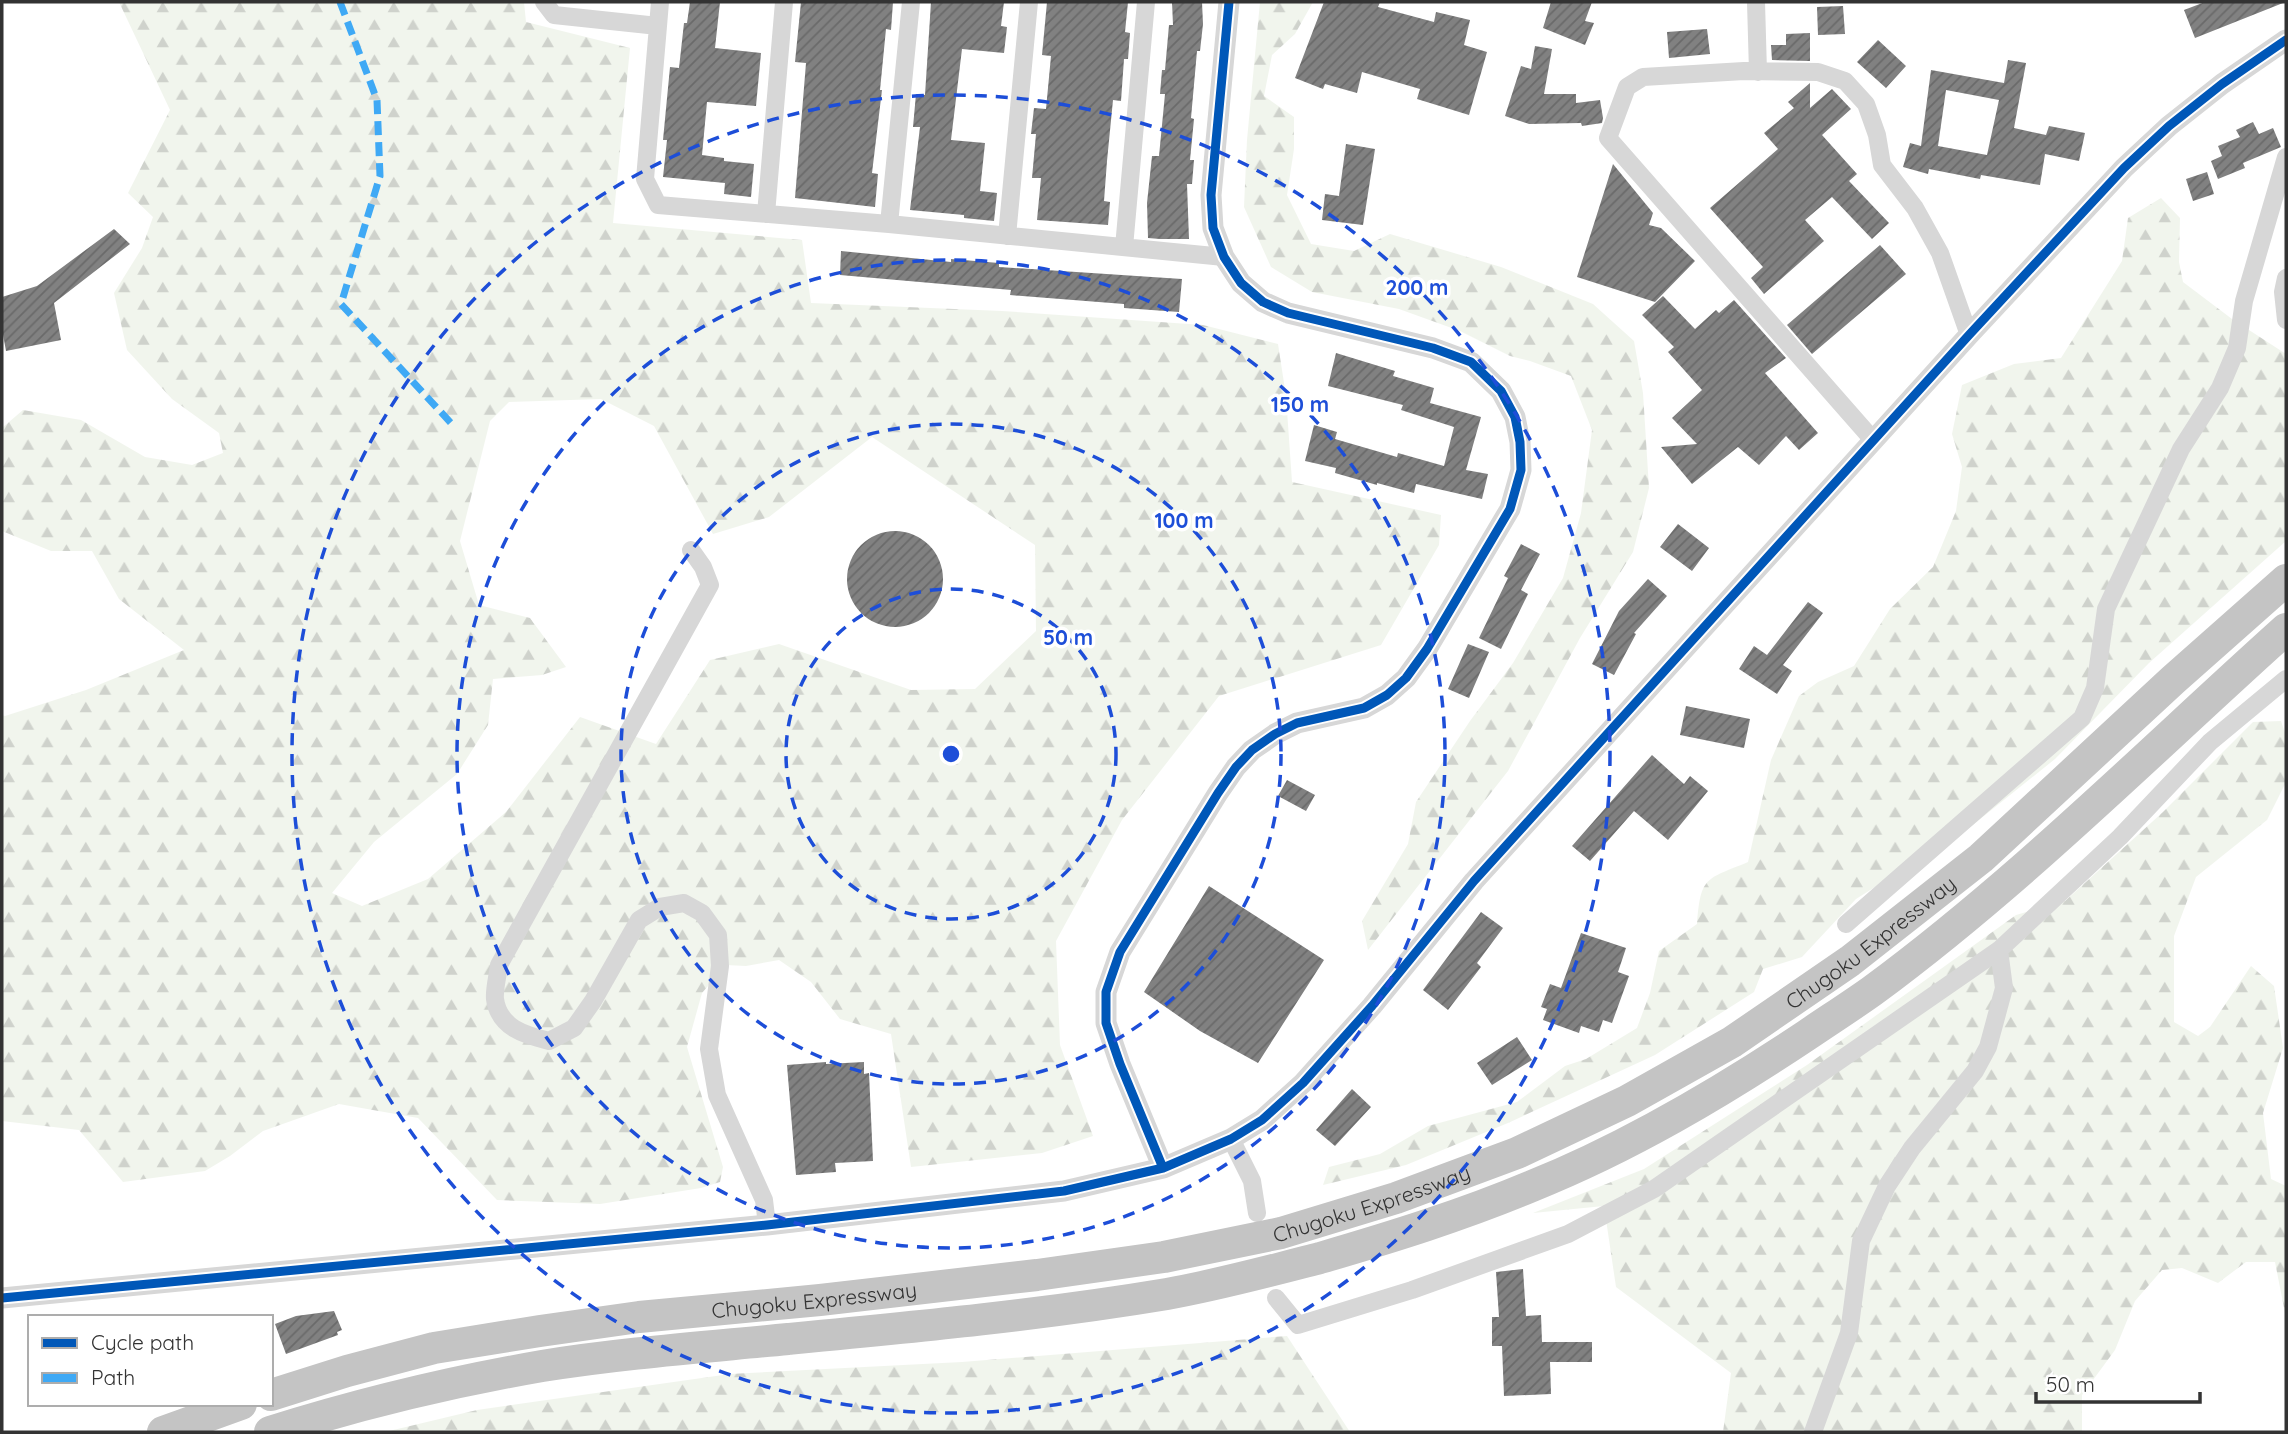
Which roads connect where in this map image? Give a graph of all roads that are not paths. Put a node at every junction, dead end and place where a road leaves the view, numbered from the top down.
1 (544, 2) edge
2 (660, 2) edge
3 (784, 2) edge
4 (911, 2) edge
5 (1029, 2) edge
6 (1146, 2) edge
7 (1230, 2) edge
8 (1756, 2) edge
9 (658, 26) junction
10 (2286, 40) edge
11 (1758, 72) junction
12 (2286, 157) edge
13 (766, 214) junction
14 (889, 224) junction
15 (1006, 236) junction
16 (1124, 247) junction
17 (1224, 257) junction
18 (2286, 278) edge
19 (2286, 320) edge
20 (1969, 335) junction
21 (1873, 440) junction
22 (691, 550) dead end
23 (2286, 580) edge
24 (2286, 629) edge
25 (2286, 679) edge
26 (1846, 924) dead end
27 (1999, 950) junction
28 (1231, 1139) junction
29 (1163, 1168) junction
30 (1257, 1213) dead end
31 (767, 1225) junction
32 (2, 1298) edge
33 (1276, 1298) dead end
34 (273, 1394) edge
35 (235, 1406) edge
36 (163, 1432) edge
37 (270, 1432) edge
38 (1813, 1432) edge

1 - 9 street
2 - 9 street
3 - 13 street
4 - 14 street
5 - 15 street
6 - 16 street
7 - 17 street
8 - 11 street
9 - 13 street
10 - 20 street
11 - 20 street
11 - 21 street
12 - 26 street
13 - 14 street
14 - 15 street
15 - 16 street
16 - 17 street
17 - 29 street
18 - 19 street
20 - 21 street
21 - 28 street
22 - 31 street
23 - 34 highway, Chugoku Expressway
24 - 37 highway, Chugoku Expressway
25 - 27 street
27 - 33 street
27 - 38 street
28 - 29 street
28 - 30 street
29 - 31 street
31 - 32 street
35 - 36 highway

